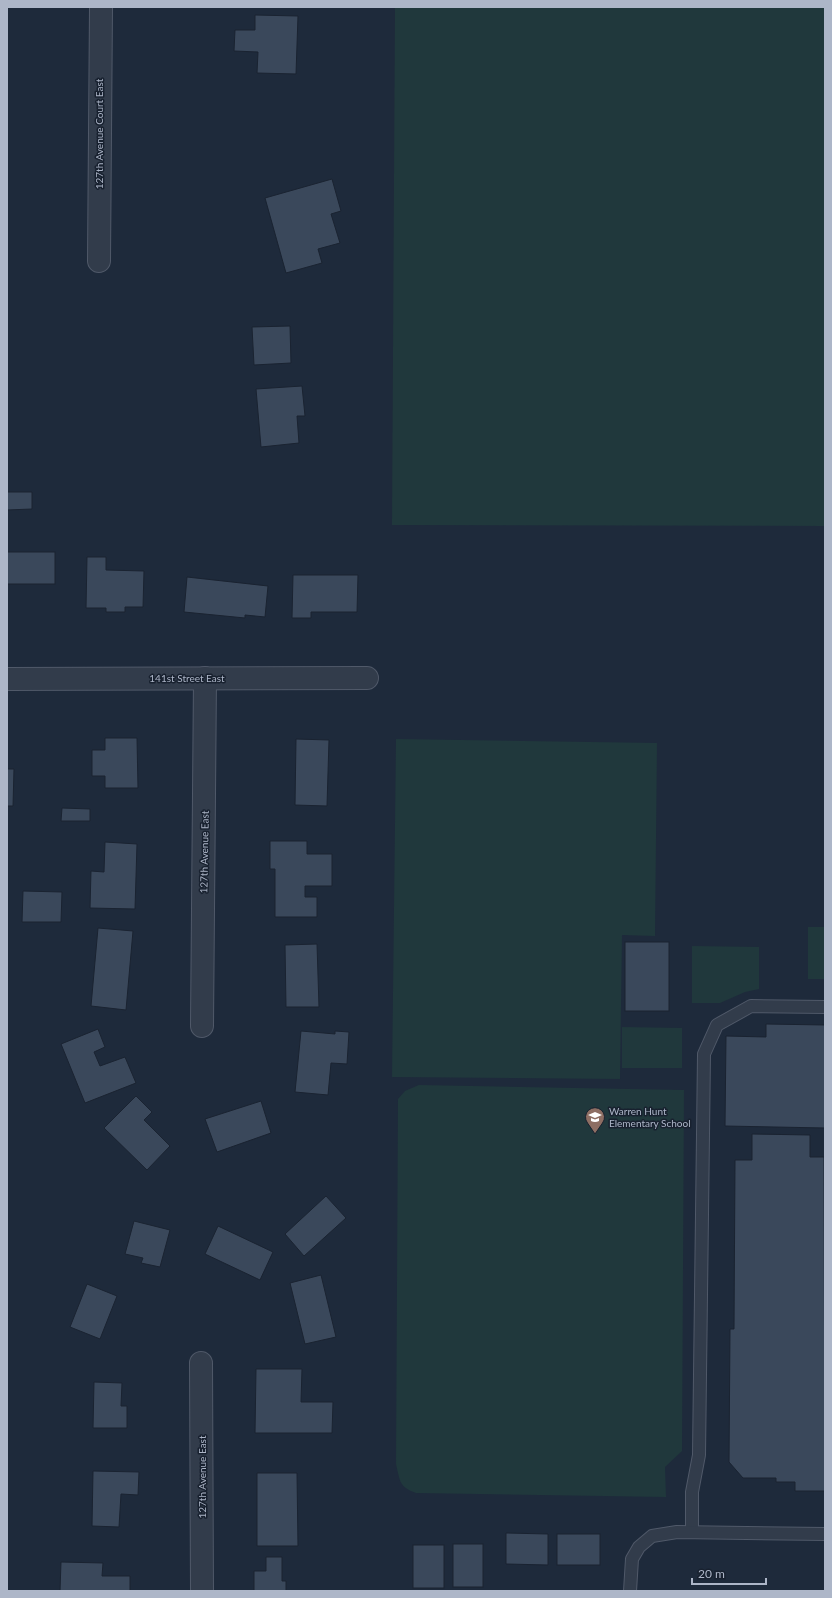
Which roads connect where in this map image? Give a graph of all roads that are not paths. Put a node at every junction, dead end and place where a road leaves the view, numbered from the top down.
1 (100, 7) edge
2 (99, 262) dead end
3 (205, 678) junction
4 (367, 678) dead end
5 (7, 679) edge
6 (825, 1007) edge
7 (202, 1026) dead end
8 (201, 1363) dead end
9 (692, 1532) junction
10 (825, 1534) edge
11 (202, 1591) edge
12 (630, 1591) edge

1 - 2 street, 127th Avenue Court East
3 - 4 street, 141st Street East
3 - 5 street, 141st Street East
3 - 7 street, 127th Avenue East
6 - 9 lane
8 - 11 street, 127th Avenue East
9 - 10 lane
9 - 12 lane

